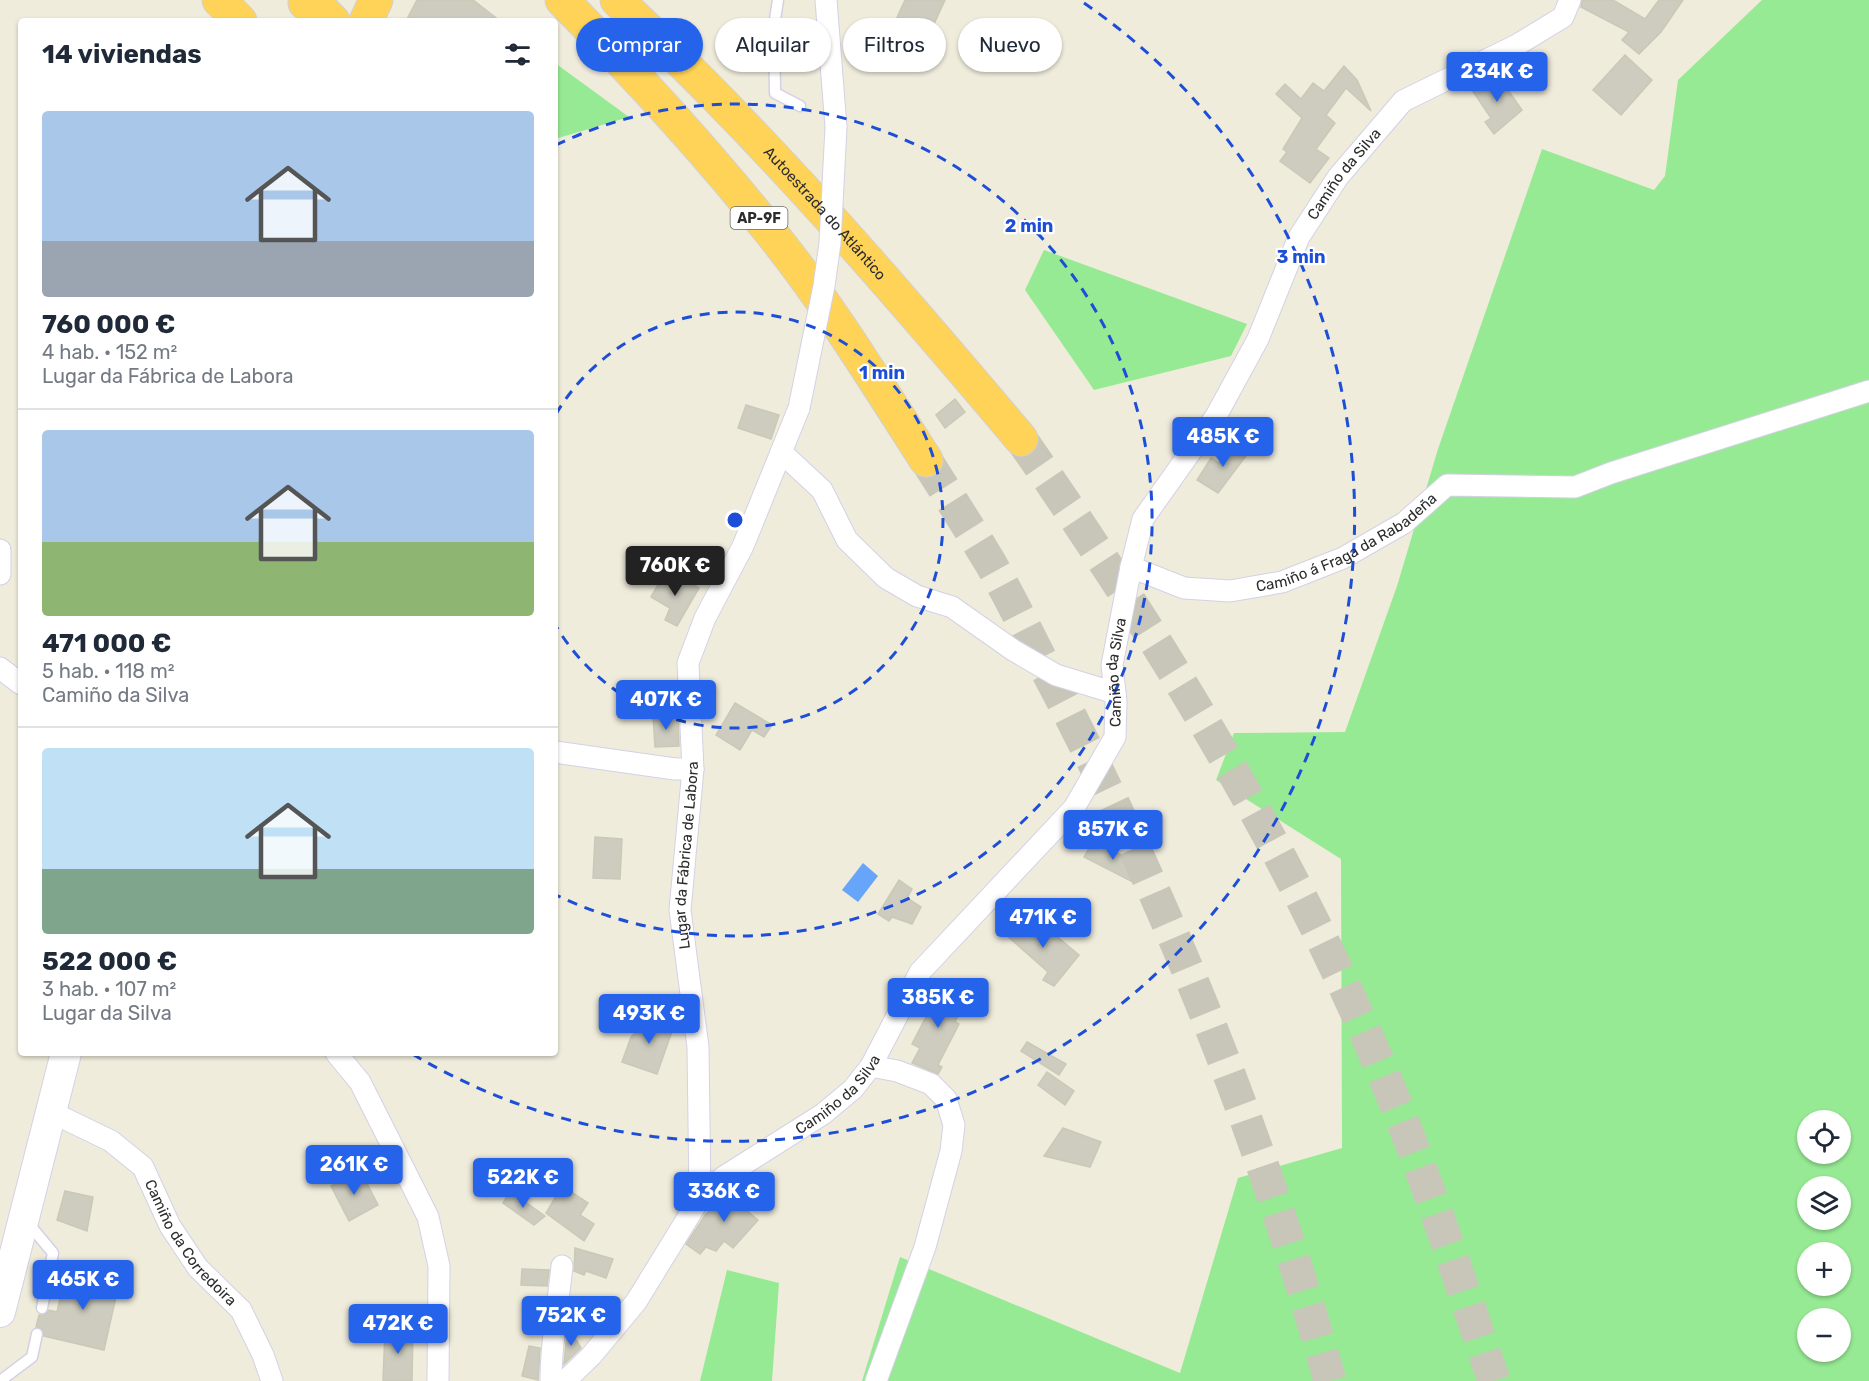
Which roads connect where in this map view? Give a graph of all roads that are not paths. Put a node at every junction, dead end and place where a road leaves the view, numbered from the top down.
1 (219, 0) edge
2 (367, 0) edge
3 (376, 0) edge
4 (385, 0) edge
5 (542, 0) edge
6 (562, 0) edge
7 (617, 0) edge
8 (637, 0) edge
9 (778, 0) edge
10 (826, 0) edge
11 (1570, 0) edge
12 (305, 1) edge
13 (237, 18) edge
14 (330, 18) edge
15 (359, 18) edge
16 (367, 18) edge
17 (376, 18) edge
18 (800, 106) dead end
19 (797, 180) junction
20 (773, 235) junction
21 (1869, 391) edge
22 (1021, 439) tunnel mouth
23 (781, 452) junction
24 (926, 460) tunnel mouth
25 (0, 550) edge
26 (1131, 567) junction
27 (0, 574) edge
28 (0, 668) edge
29 (18, 682) edge
30 (1115, 693) junction
31 (558, 752) edge
32 (693, 769) junction
33 (65, 1056) edge
34 (338, 1056) edge
35 (871, 1066) junction
36 (51, 1112) junction
37 (700, 1198) junction
38 (24, 1218) junction
39 (562, 1266) dead end
40 (42, 1308) dead end
41 (0, 1312) edge
42 (36, 1334) dead end
43 (591, 1356) junction
44 (0, 1381) edge
45 (272, 1381) edge
46 (438, 1381) edge
47 (551, 1381) edge
48 (565, 1381) edge
49 (876, 1381) edge

1 - 13 highway
2 - 15 main road
3 - 16 highway
4 - 17 main road
5 - 20 highway
6 - 20 highway, AP-9F
7 - 19 highway, Autoestrada do Atlántico
8 - 19 highway
9 - 18 lane
10 - 23 street, Lugar da Fábrica de Labora, bridge
11 - 26 street, Camiño da Silva
12 - 14 highway
19 - 22 highway, Autoestrada do Atlántico
20 - 24 highway, AP-9F
21 - 26 street, Camiño á Fraga da Rabadeña
23 - 30 street
23 - 32 street, Lugar da Fábrica de Labora
25 - 27 street
26 - 30 street, Camiño da Silva
28 - 29 street
30 - 35 street, Camiño da Silva
31 - 32 street
32 - 37 street, Lugar da Fábrica de Labora
33 - 36 main road
34 - 46 street
35 - 37 street, Camiño da Silva
35 - 49 street
36 - 38 main road
36 - 45 street, Camiño da Corredoira
37 - 43 street, Camiño da Silva
38 - 40 lane
38 - 41 main road
39 - 47 street
42 - 44 lane
43 - 47 street
43 - 48 street, Camiño da Silva

